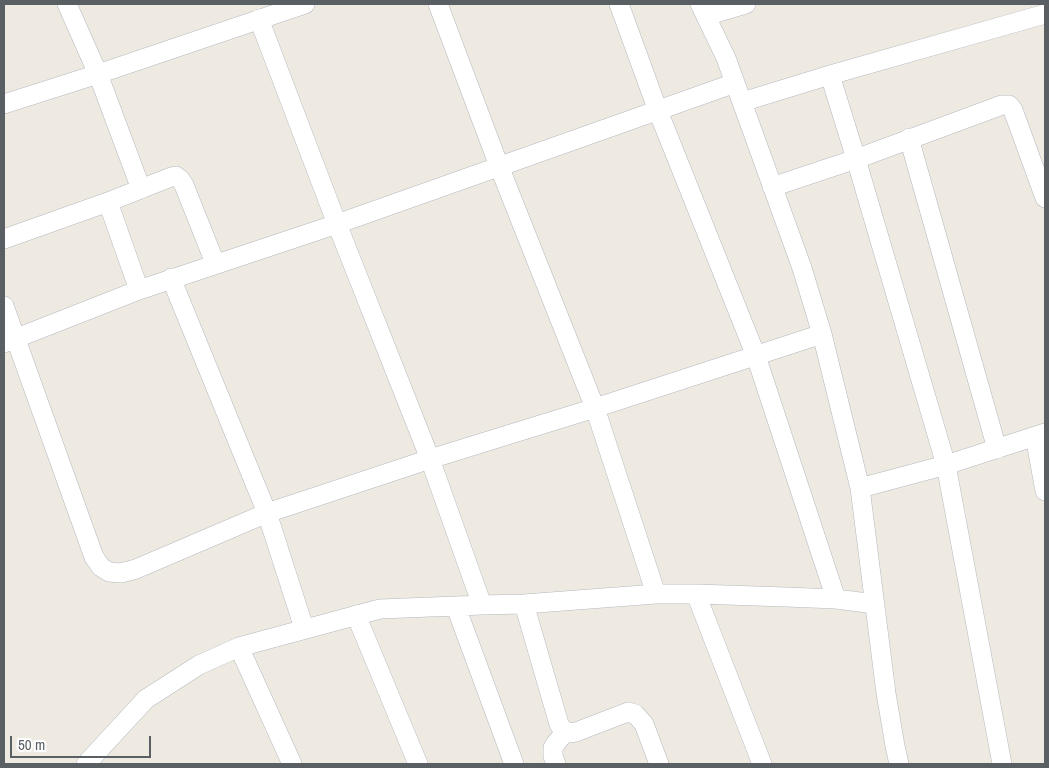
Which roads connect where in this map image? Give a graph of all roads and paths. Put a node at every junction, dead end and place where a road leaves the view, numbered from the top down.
1 (67, 4) edge
2 (305, 4) edge
3 (438, 4) edge
4 (618, 4) edge
5 (746, 4) edge
6 (703, 10) edge
7 (1045, 14) edge
8 (260, 20) junction
9 (98, 74) junction
10 (830, 75) junction
11 (735, 84) junction
12 (742, 102) junction
13 (4, 104) edge
14 (658, 111) junction
15 (909, 138) junction
16 (856, 158) junction
17 (499, 166) junction
18 (772, 187) junction
19 (141, 189) junction
20 (1044, 192) edge
21 (108, 202) junction
22 (336, 224) junction
23 (4, 239) edge
24 (215, 263) junction
25 (171, 278) junction
26 (139, 290) junction
27 (4, 306) edge
28 (822, 334) junction
29 (10, 341) edge
30 (756, 356) junction
31 (595, 408) junction
32 (1040, 434) edge
33 (996, 449) junction
34 (430, 458) junction
35 (946, 465) junction
36 (860, 488) junction
37 (1045, 491) edge
38 (267, 513) junction
39 (656, 594) junction
40 (696, 594) junction
41 (836, 599) junction
42 (524, 604) junction
43 (875, 604) junction
44 (482, 605) junction
45 (456, 607) junction
46 (356, 615) junction
47 (304, 628) junction
48 (239, 647) junction
49 (566, 731) junction
50 (86, 764) edge
51 (292, 764) edge
52 (418, 764) edge
53 (514, 764) edge
54 (556, 764) edge
55 (659, 764) edge
56 (762, 764) edge
57 (899, 764) edge
58 (1002, 764) edge

1 - 9 street
2 - 8 street
3 - 17 street
4 - 14 street
5 - 6 street
6 - 11 street
7 - 10 street
8 - 9 street
8 - 22 street
9 - 13 street
9 - 19 street
10 - 12 street
10 - 16 street
11 - 12 street
11 - 14 street
12 - 18 street
14 - 17 street
14 - 30 street
15 - 16 street
15 - 20 street
15 - 33 street
16 - 18 street
16 - 35 street
17 - 22 street
17 - 31 street
18 - 28 street
19 - 21 street
19 - 24 street
21 - 23 street
21 - 26 street
22 - 24 street
22 - 34 street
24 - 25 street
25 - 26 street
25 - 38 street
26 - 29 street
27 - 29 street
28 - 30 street
28 - 36 street
29 - 38 street
30 - 31 street
30 - 41 street
31 - 34 street
31 - 39 street
32 - 33 street
32 - 37 street
33 - 35 street
34 - 38 street
34 - 44 street
35 - 36 street
35 - 58 street
36 - 43 street
38 - 47 street
39 - 40 street
39 - 42 street
40 - 41 street
40 - 56 street
41 - 43 street
42 - 44 street
42 - 49 street
43 - 57 street
44 - 45 street
45 - 46 street
45 - 53 street
46 - 47 street
46 - 52 street
47 - 48 street
48 - 50 street
48 - 51 street
49 - 54 street
49 - 55 street

